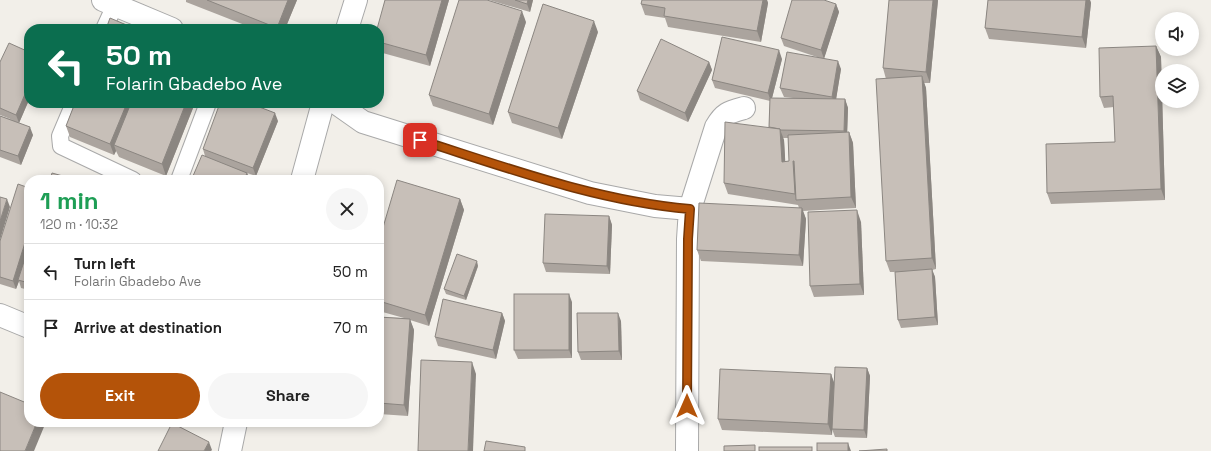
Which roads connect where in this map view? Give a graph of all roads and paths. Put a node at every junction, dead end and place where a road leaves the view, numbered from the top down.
1 (356, 0) edge
2 (109, 3) edge
3 (105, 24) edge
4 (160, 24) edge
5 (349, 24) edge
6 (72, 108) edge
7 (206, 108) edge
8 (322, 108) edge
9 (343, 108) edge
10 (744, 108) dead end
11 (122, 175) edge
12 (181, 175) edge
13 (303, 175) edge
14 (690, 209) junction
15 (0, 315) edge
16 (24, 325) edge
17 (235, 427) edge
18 (230, 451) edge
19 (687, 451) edge

1 - 5 street
2 - 3 lane
2 - 4 street
6 - 11 lane
7 - 12 lane
8 - 13 street
9 - 14 street
10 - 14 street
14 - 19 street
15 - 16 street
17 - 18 street

